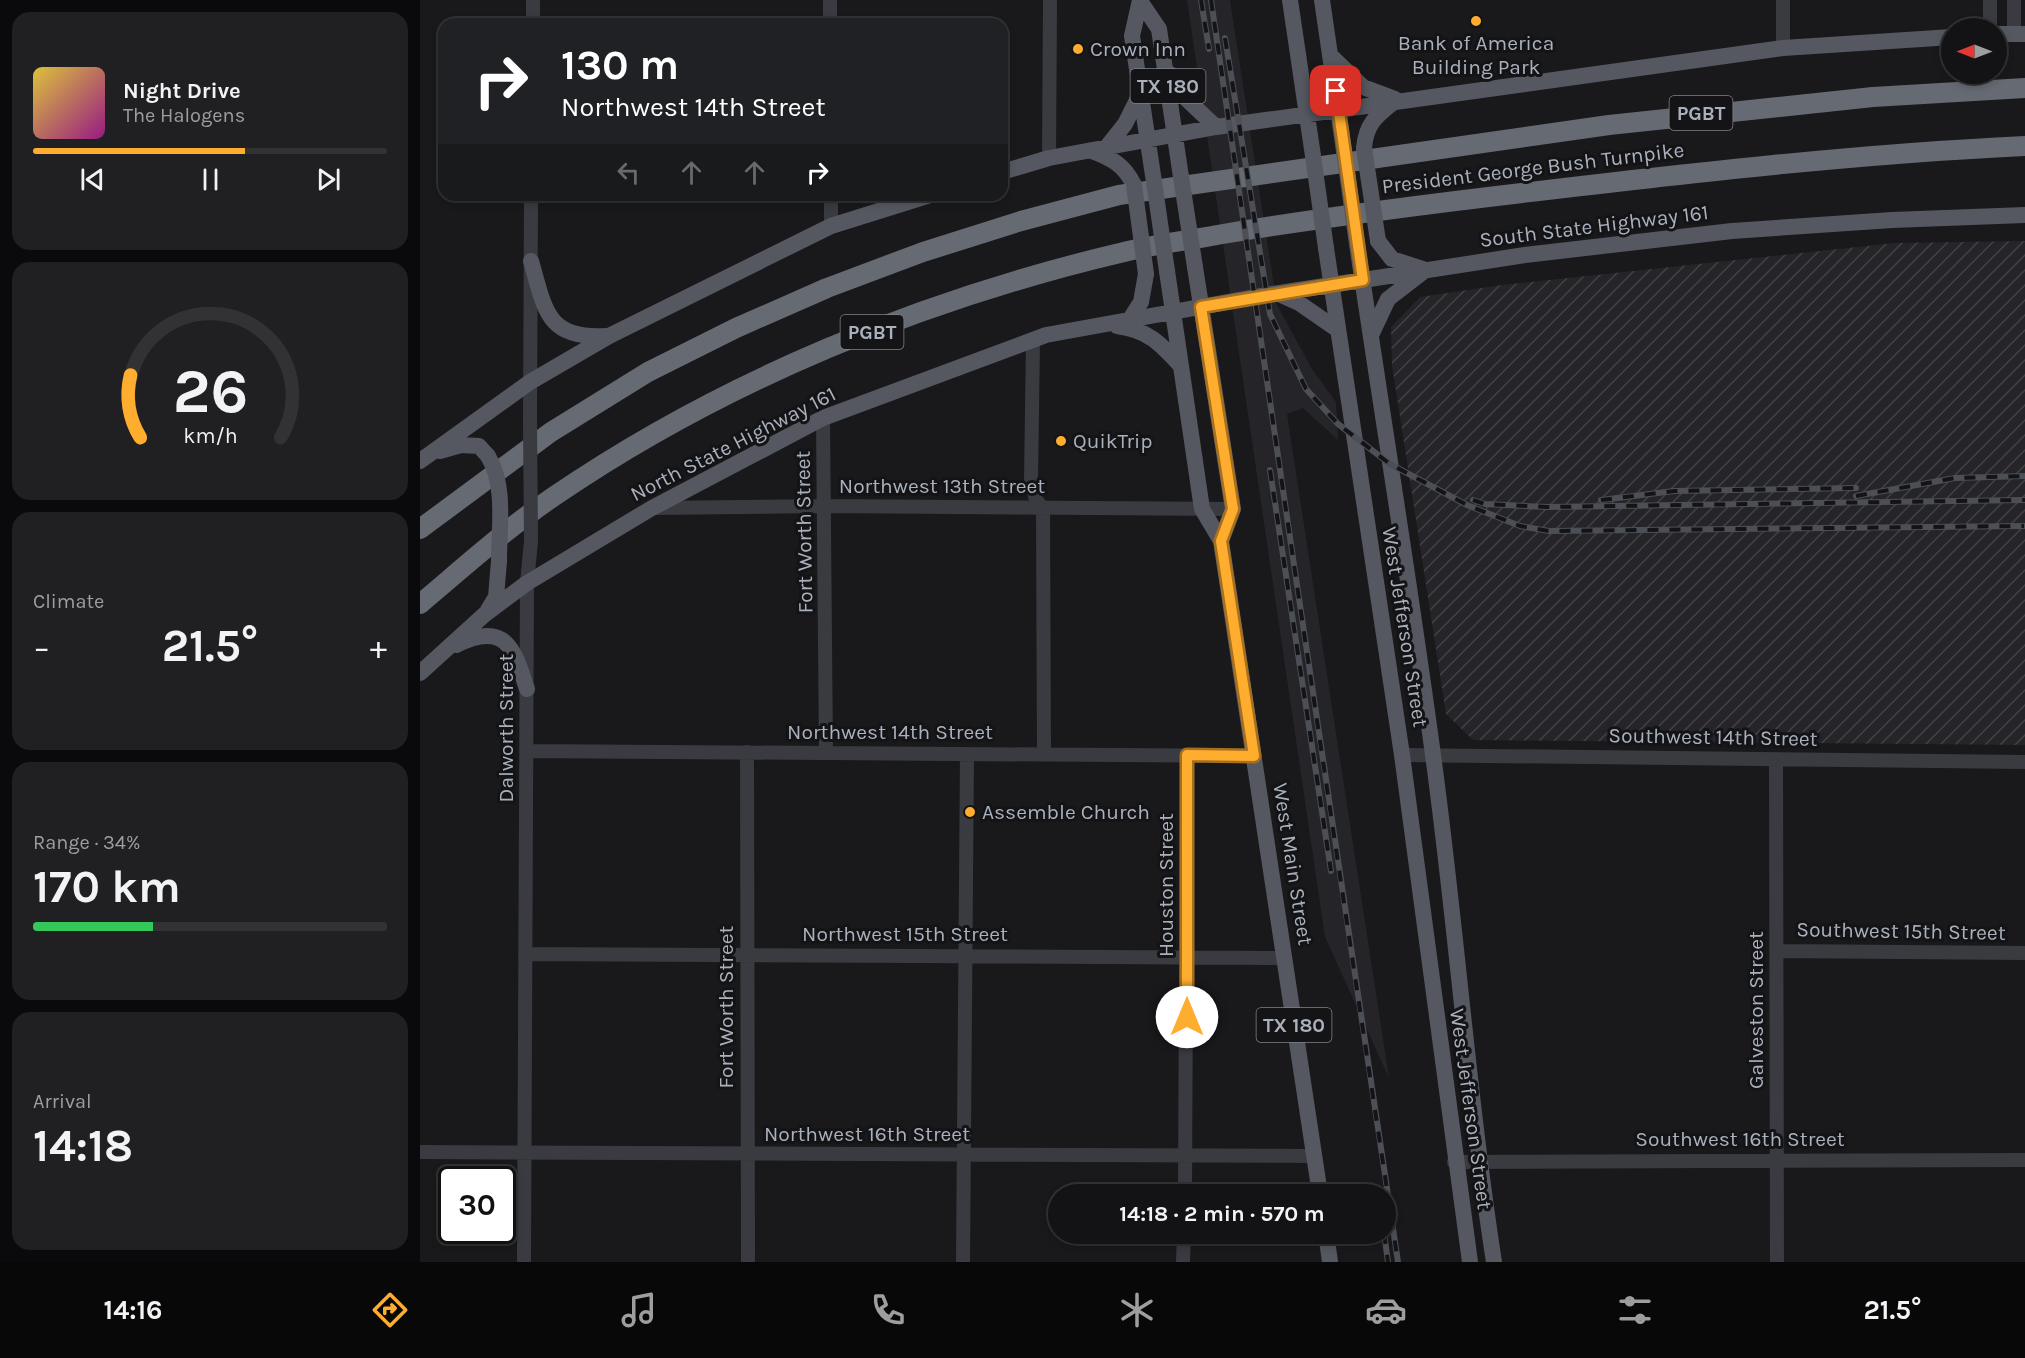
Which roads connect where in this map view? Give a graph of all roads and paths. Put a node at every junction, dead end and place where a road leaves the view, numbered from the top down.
1 (533, 0) edge
2 (830, 0) edge
3 (1050, 0) edge
4 (1290, 0) edge
5 (1323, 0) edge
6 (1783, 0) edge
7 (1990, 0) edge
8 (2014, 0) edge
9 (1140, 1) edge
10 (533, 18) edge
11 (830, 18) edge
12 (1990, 18) edge
13 (2020, 34) edge
14 (1941, 38) edge
15 (1783, 48) junction
16 (1330, 55) junction
17 (1164, 62) junction
18 (2025, 88) edge
19 (1141, 94) junction
20 (1398, 101) junction
21 (1339, 110) junction
22 (1307, 114) junction
23 (1216, 127) junction
24 (1175, 133) junction
25 (1147, 138) junction
26 (2025, 146) edge
27 (1099, 149) junction
28 (1049, 158) junction
29 (1008, 170) edge
30 (531, 201) edge
31 (831, 201) edge
32 (911, 201) edge
33 (2025, 215) edge
34 (831, 226) junction
35 (531, 261) junction
36 (1427, 270) junction
37 (1363, 280) junction
38 (1332, 285) junction
39 (1278, 294) junction
40 (1201, 307) junction
41 (1173, 312) junction
42 (1130, 319) junction
43 (1105, 324) junction
44 (1338, 330) junction
45 (609, 336) junction
46 (1371, 337) junction
47 (1033, 339) junction
48 (1181, 366) junction
49 (530, 382) junction
50 (823, 418) junction
51 (425, 457) edge
52 (826, 506) junction
53 (652, 508) junction
54 (1043, 508) junction
55 (1202, 509) junction
56 (1233, 509) junction
57 (420, 529) edge
58 (1221, 541) junction
59 (528, 583) junction
60 (420, 604) edge
61 (484, 615) junction
62 (447, 649) junction
63 (420, 673) edge
64 (527, 689) junction
65 (527, 751) junction
66 (747, 752) junction
67 (826, 753) junction
68 (967, 754) junction
69 (1044, 754) junction
70 (1187, 755) junction
71 (1401, 755) junction
72 (1433, 755) junction
73 (1254, 756) junction
74 (1776, 759) junction
75 (2025, 762) edge
76 (1777, 951) junction
77 (2025, 953) edge
78 (525, 954) junction
79 (747, 955) junction
80 (965, 956) junction
81 (1187, 956) junction
82 (1284, 958) junction
83 (420, 1152) edge
84 (524, 1153) junction
85 (748, 1154) junction
86 (963, 1155) junction
87 (1185, 1156) junction
88 (1314, 1156) junction
89 (1777, 1160) junction
90 (2025, 1160) edge
91 (1479, 1161) junction
92 (1454, 1162) junction
93 (1185, 1184) edge
94 (1318, 1184) edge
95 (1184, 1244) edge
96 (1328, 1244) edge
97 (524, 1262) edge
98 (748, 1262) edge
99 (963, 1262) edge
100 (1184, 1262) edge
101 (1330, 1262) edge
102 (1470, 1262) edge
103 (1494, 1262) edge
104 (1777, 1262) edge

1 - 10 street
2 - 11 street
3 - 28 street
4 - 22 main road, West Jefferson Street
5 - 16 main road, West Jefferson Street
6 - 15 street
7 - 12 street
8 - 13 street
9 - 17 main road, West Main Street / TX 180
9 - 19 main road, West Main Street / TX 180
14 - 15 main road
15 - 20 main road
16 - 20 main road
16 - 21 main road, West Jefferson Street
17 - 23 main road
17 - 24 main road, West Main Street / TX 180
18 - 57 highway, President George Bush Turnpike / PGBT
19 - 25 main road, West Main Street / TX 180
19 - 27 main road
20 - 21 main road
20 - 36 main road, bridge
21 - 22 main road
21 - 37 main road, West Jefferson Street, bridge
22 - 23 main road
22 - 38 main road, West Jefferson Street, bridge
23 - 24 main road
24 - 25 main road
24 - 40 main road, West Main Street / TX 180, bridge
25 - 27 main road
25 - 41 main road, West Main Street / TX 180, bridge
26 - 60 highway, President George Bush Turnpike / PGBT
27 - 28 main road
27 - 42 main road, bridge
28 - 29 main road
30 - 35 street, Dalworth Street
31 - 34 street
32 - 34 main road
33 - 36 main road, South State Highway 161
34 - 45 main road
35 - 45 main road
35 - 49 street, Dalworth Street
36 - 37 main road, South State Highway 161
36 - 46 main road
37 - 38 main road, South State Highway 161
37 - 46 main road, West Jefferson Street
38 - 39 main road, South State Highway 161
38 - 44 main road, West Jefferson Street
39 - 40 main road, South State Highway 161
39 - 44 main road
40 - 41 main road, South State Highway 161
40 - 56 main road, West Main Street / TX 180
41 - 42 main road, North State Highway 161
41 - 48 main road, West Main Street / TX 180
42 - 43 main road, North State Highway 161
43 - 47 main road, North State Highway 161
43 - 48 main road
44 - 71 main road, West Jefferson Street
45 - 49 main road
46 - 72 main road, West Jefferson Street
47 - 50 main road, North State Highway 161
47 - 54 street
48 - 55 main road, West Main Street / TX 180
49 - 51 main road
49 - 59 street, Dalworth Street, bridge
50 - 52 street, Fort Worth Street
50 - 53 main road, North State Highway 161
51 - 61 main road, bridge
52 - 53 street, Northwest 13th Street
52 - 54 street, Northwest 13th Street
52 - 67 street, Fort Worth Street
53 - 59 main road, North State Highway 161
54 - 55 street, Northwest 13th Street
54 - 69 street
55 - 56 street, Northwest 13th Street
55 - 58 main road, West Main Street / TX 180
56 - 58 main road, West Main Street / TX 180
58 - 73 main road, West Main Street / TX 180
59 - 61 main road, North State Highway 161
59 - 64 street, Dalworth Street
61 - 62 main road, North State Highway 161
62 - 63 main road, North State Highway 161
62 - 64 main road
64 - 65 street, Dalworth Street
65 - 66 street, Northwest 14th Street
65 - 78 street, Dalworth Street
66 - 67 street, Northwest 14th Street
66 - 79 street, Fort Worth Street
67 - 68 street, Northwest 14th Street
68 - 69 street, Northwest 14th Street
68 - 80 street
69 - 70 street, Northwest 14th Street
70 - 73 street, Northwest 14th Street
70 - 81 street, Houston Street
71 - 72 street, Southwest 14th Street
71 - 92 main road, West Jefferson Street
72 - 74 street, Southwest 14th Street
72 - 91 main road, West Jefferson Street
73 - 82 main road, West Main Street / TX 180
74 - 75 street, Southwest 14th Street
74 - 76 street, Galveston Street
76 - 77 street, Southwest 15th Street
76 - 89 street, Galveston Street
78 - 79 street, Northwest 15th Street
78 - 84 street, Dalworth Street
79 - 80 street, Northwest 15th Street
79 - 85 street, Fort Worth Street
80 - 81 street, Northwest 15th Street
80 - 86 street
81 - 82 street, Northwest 15th Street
81 - 87 street, Houston Street
82 - 88 main road, West Main Street / TX 180
83 - 84 street, Northwest 16th Street
84 - 85 street, Northwest 16th Street
84 - 97 street, Dalworth Street
85 - 86 street, Northwest 16th Street
85 - 98 street, Fort Worth Street
86 - 87 street, Northwest 16th Street
86 - 99 street
87 - 88 street, Northwest 16th Street
87 - 93 street, Houston Street
88 - 94 main road, West Main Street / TX 180
89 - 90 street, Southwest 16th Street
89 - 91 street, Southwest 16th Street
89 - 104 street, Galveston Street
91 - 92 street, Southwest 16th Street
91 - 103 main road, West Jefferson Street
92 - 102 main road, West Jefferson Street
95 - 100 street
96 - 101 main road

